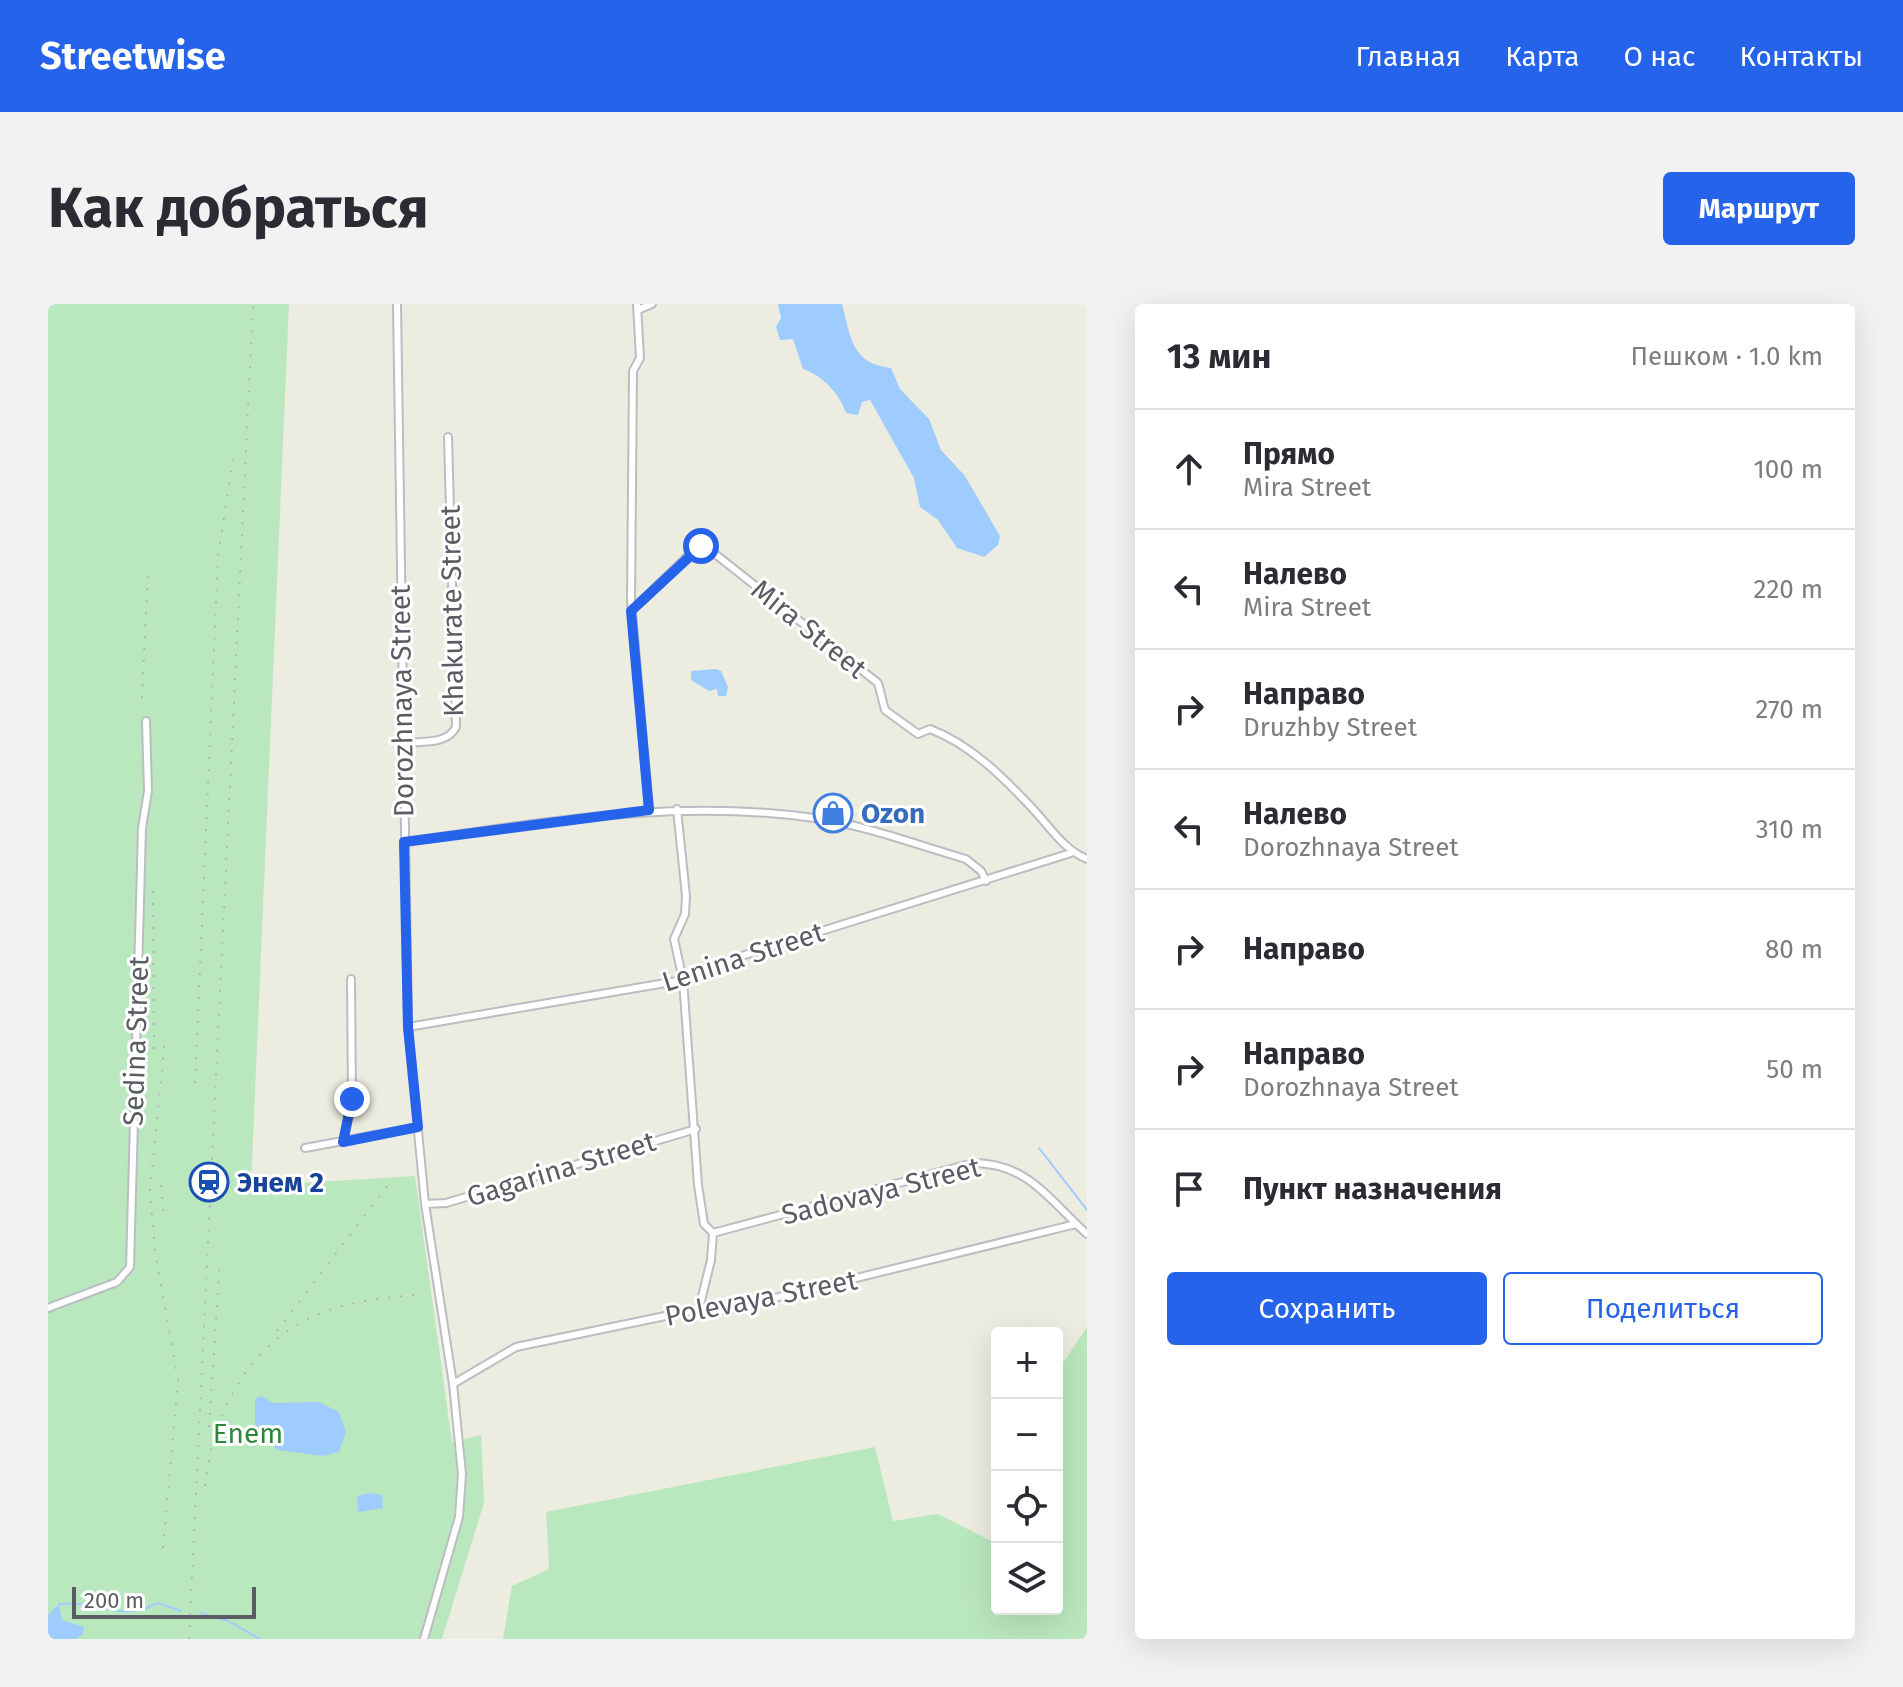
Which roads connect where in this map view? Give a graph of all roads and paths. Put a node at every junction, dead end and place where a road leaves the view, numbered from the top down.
1 (397, 304) edge
2 (652, 304) edge
3 (638, 307) edge
4 (448, 437) dead end
5 (631, 611) junction
6 (146, 721) dead end
7 (404, 743) junction
8 (677, 809) junction
9 (649, 810) junction
10 (404, 842) junction
11 (1071, 853) junction
12 (1087, 859) edge
13 (986, 881) junction
14 (351, 979) dead end
15 (683, 980) junction
16 (408, 1027) junction
17 (418, 1127) junction
18 (696, 1129) junction
19 (343, 1142) junction
20 (305, 1148) dead end
21 (425, 1204) junction
22 (1076, 1224) junction
23 (713, 1233) junction
24 (1087, 1234) edge
25 (48, 1308) edge
26 (699, 1309) junction
27 (453, 1384) junction
28 (424, 1639) edge

1 - 7 street, Dorozhnaya Street
2 - 3 street
3 - 5 street
4 - 7 street, Khakurate Street
5 - 9 street
5 - 11 street, Mira Street
6 - 25 street, Sedina Street
7 - 10 street, Dorozhnaya Street
8 - 9 street
8 - 13 street
8 - 15 street
9 - 10 street
10 - 16 street, Dorozhnaya Street
11 - 12 street, Mira Street
11 - 13 street, Lenina Street
13 - 15 street, Lenina Street
14 - 19 street
15 - 16 street, Lenina Street
15 - 18 street
16 - 17 street, Dorozhnaya Street
17 - 19 street
17 - 21 street, Dorozhnaya Street
18 - 21 street, Gagarina Street
18 - 23 street
19 - 20 street
21 - 27 street, Dorozhnaya Street
22 - 23 street, Sadovaya Street
22 - 24 street, Sadovaya Street
22 - 26 street, Polevaya Street
23 - 26 street
26 - 27 street, Polevaya Street
27 - 28 street, Dorozhnaya Street

